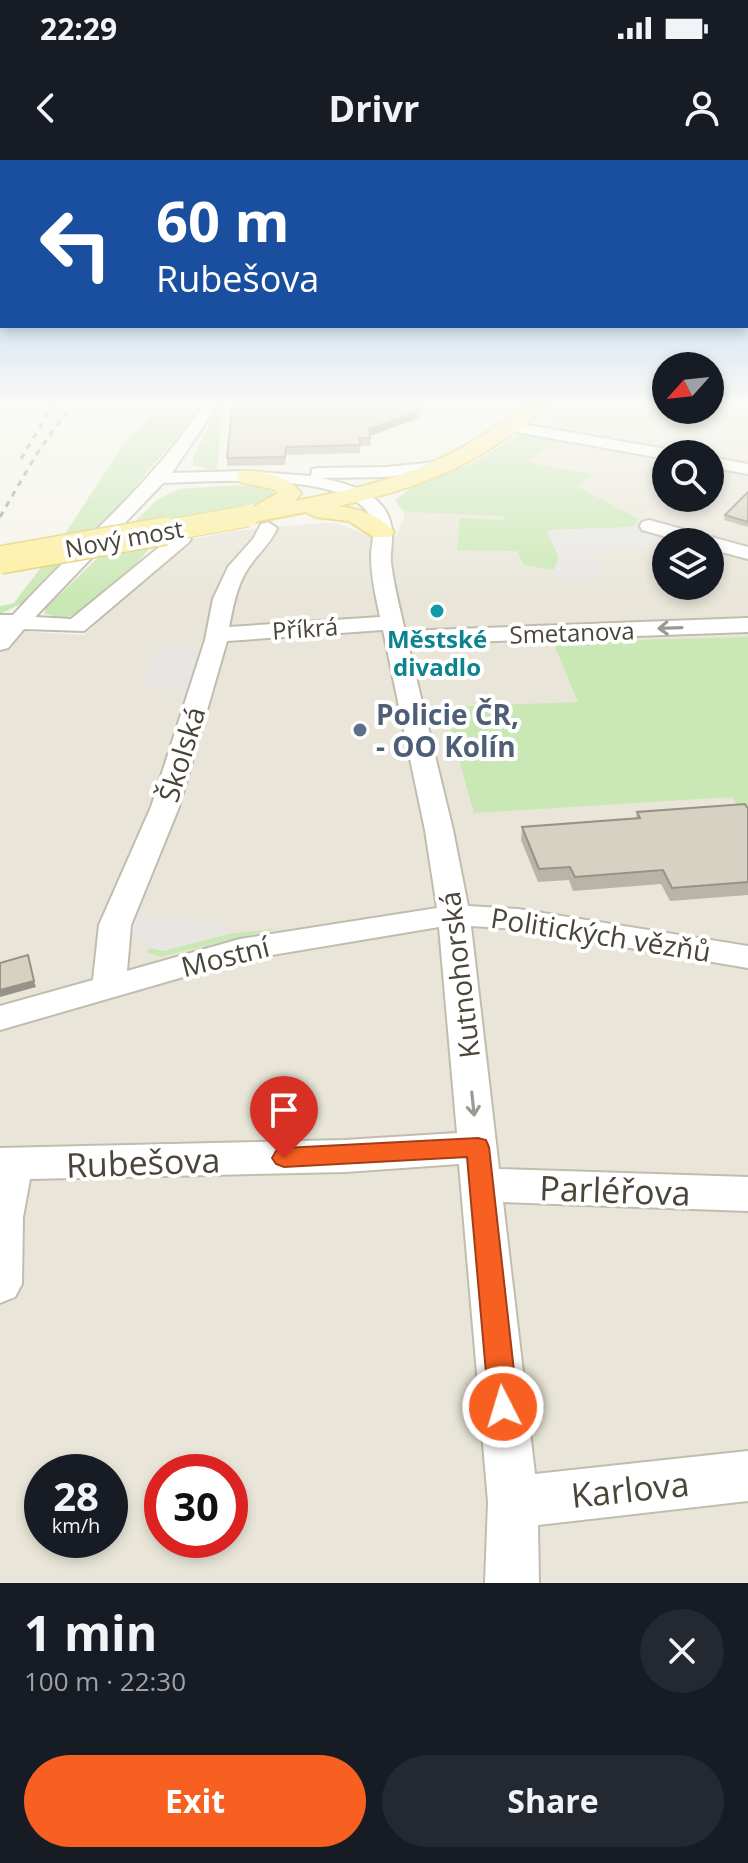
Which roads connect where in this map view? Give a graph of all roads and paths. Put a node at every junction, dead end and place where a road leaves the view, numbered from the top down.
1 (170, 466) edge
2 (185, 466) edge
3 (431, 466) edge
4 (444, 466) edge
5 (241, 477) junction
6 (160, 478) junction
7 (356, 495) junction
8 (258, 519) junction
9 (649, 526) dead end
10 (656, 528) edge
11 (382, 532) junction
12 (181, 539) dead end
13 (724, 546) edge
14 (748, 553) edge
15 (0, 560) edge
16 (9, 621) edge
17 (748, 625) edge
18 (395, 631) junction
19 (217, 635) junction
20 (0, 643) edge
21 (454, 915) junction
22 (748, 957) edge
23 (109, 987) junction
24 (0, 1018) edge
25 (6, 1165) edge
26 (480, 1166) junction
27 (748, 1194) edge
28 (0, 1284) edge
29 (748, 1476) edge
30 (513, 1502) junction
31 (512, 1583) edge

1 - 6 street
2 - 5 street
3 - 5 street
4 - 7 main road
5 - 6 street
5 - 7 street
5 - 8 main road
6 - 16 street
7 - 8 main road
7 - 11 street, Kutnohorská
8 - 11 main road
8 - 15 main road, Nový most, bridge
8 - 19 street, Školská
9 - 10 street
11 - 18 street, Kutnohorská
12 - 16 street
13 - 14 street
16 - 20 street
17 -> 18 street, Smetanova
18 - 19 street, Příkrá
18 - 21 street, Kutnohorská
19 - 23 street, Školská
21 - 22 street, Politických vězňů
21 - 23 street, Mostní
21 -> 26 street, Kutnohorská
23 - 24 street, Mostní
25 - 26 street, Rubešova
25 - 28 street
26 - 27 street, Parléřova
26 - 30 street, Kutnohorská
29 - 30 street, Karlova
30 - 31 street, Kutnohorská

